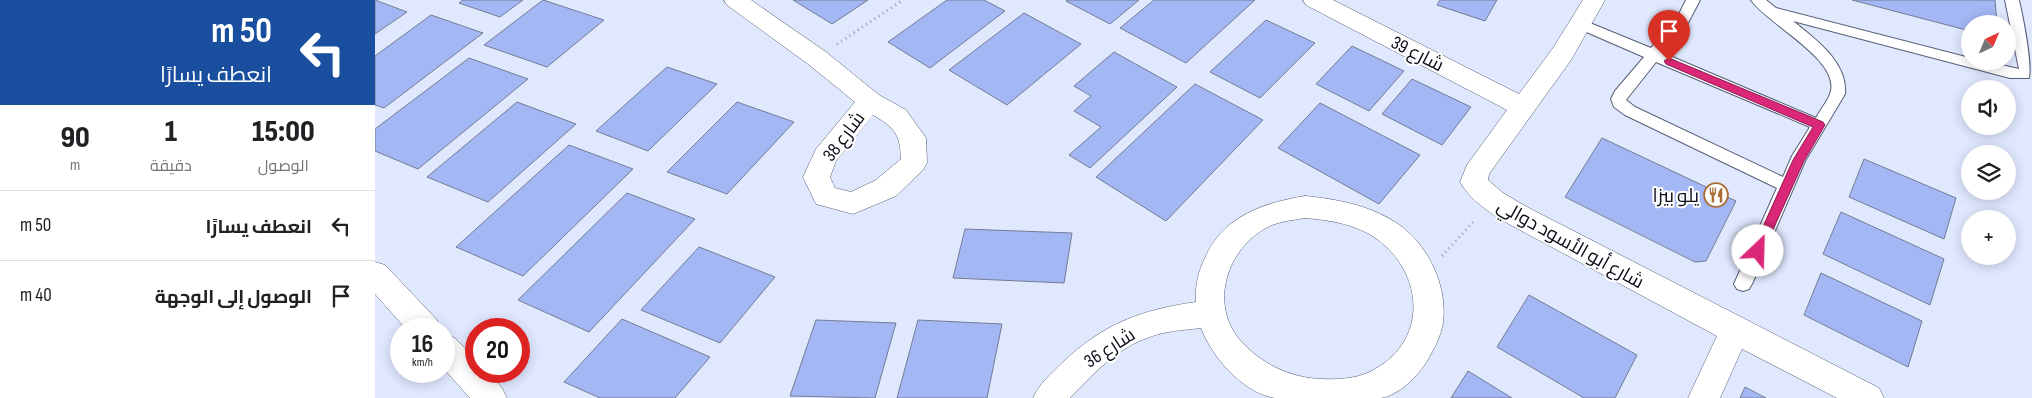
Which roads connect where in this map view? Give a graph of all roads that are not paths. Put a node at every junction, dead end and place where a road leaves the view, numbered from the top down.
1 (735, 0) edge
2 (1314, 0) edge
3 (1594, 0) edge
4 (1693, 0) edge
5 (2012, 0) edge
6 (1764, 5) edge
7 (1580, 24) junction
8 (1653, 54) junction
9 (870, 101) dead end
10 (1523, 107) junction
11 (1819, 125) junction
12 (1787, 186) junction
13 (375, 274) edge
14 (1743, 284) dead end
15 (1211, 313) junction
16 (416, 318) edge
17 (1735, 330) junction
18 (455, 360) edge
19 (491, 398) edge
20 (1049, 398) edge
21 (1704, 398) edge
22 (1868, 398) edge

1 - 9 street, شارع 38
2 - 10 street, شارع 39
3 - 7 street, شارع أبو الأسود دوالي
4 - 8 lane
5 - 6 lane
6 - 11 lane
7 - 8 lane
7 - 10 street, شارع أبو الأسود دوالي
8 - 11 lane
8 - 12 lane
10 - 17 street, شارع أبو الأسود دوالي
11 - 12 lane
12 - 14 lane
13 - 16 street
15 - 15 street
15 - 20 street, شارع 36
17 - 21 street
17 - 22 street, شارع أبو الأسود دوالي
18 - 19 street

